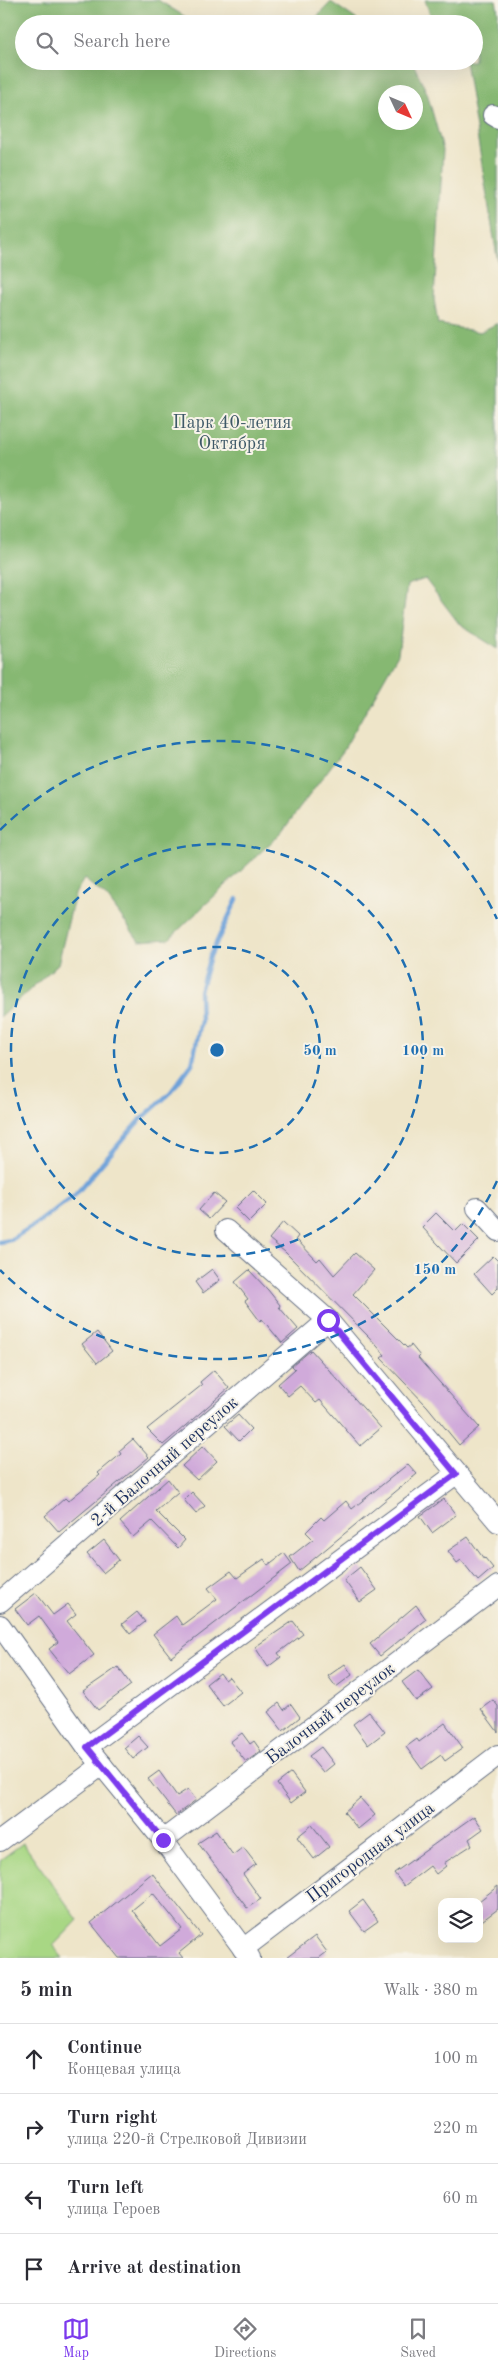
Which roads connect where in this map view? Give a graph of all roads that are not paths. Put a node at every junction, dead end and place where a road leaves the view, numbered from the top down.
1 (477, 1208) dead end
2 (226, 1230) dead end
3 (498, 1231) edge
4 (328, 1320) junction
5 (456, 1474) junction
6 (498, 1522) edge
7 (498, 1586) edge
8 (0, 1602) edge
9 (0, 1625) edge
10 (87, 1747) junction
11 (498, 1755) edge
12 (102, 1765) junction
13 (163, 1840) junction
14 (0, 1842) edge
15 (247, 1953) edge

1 - 3 street
2 - 4 street
4 - 5 street
4 - 8 street, 2-й Балочный переулок
5 - 6 street
5 - 10 street
7 - 13 street, Балочный переулок
9 - 10 street
10 - 12 street
11 - 15 street, Пригородная улица
12 - 13 street
12 - 14 street
13 - 15 street

